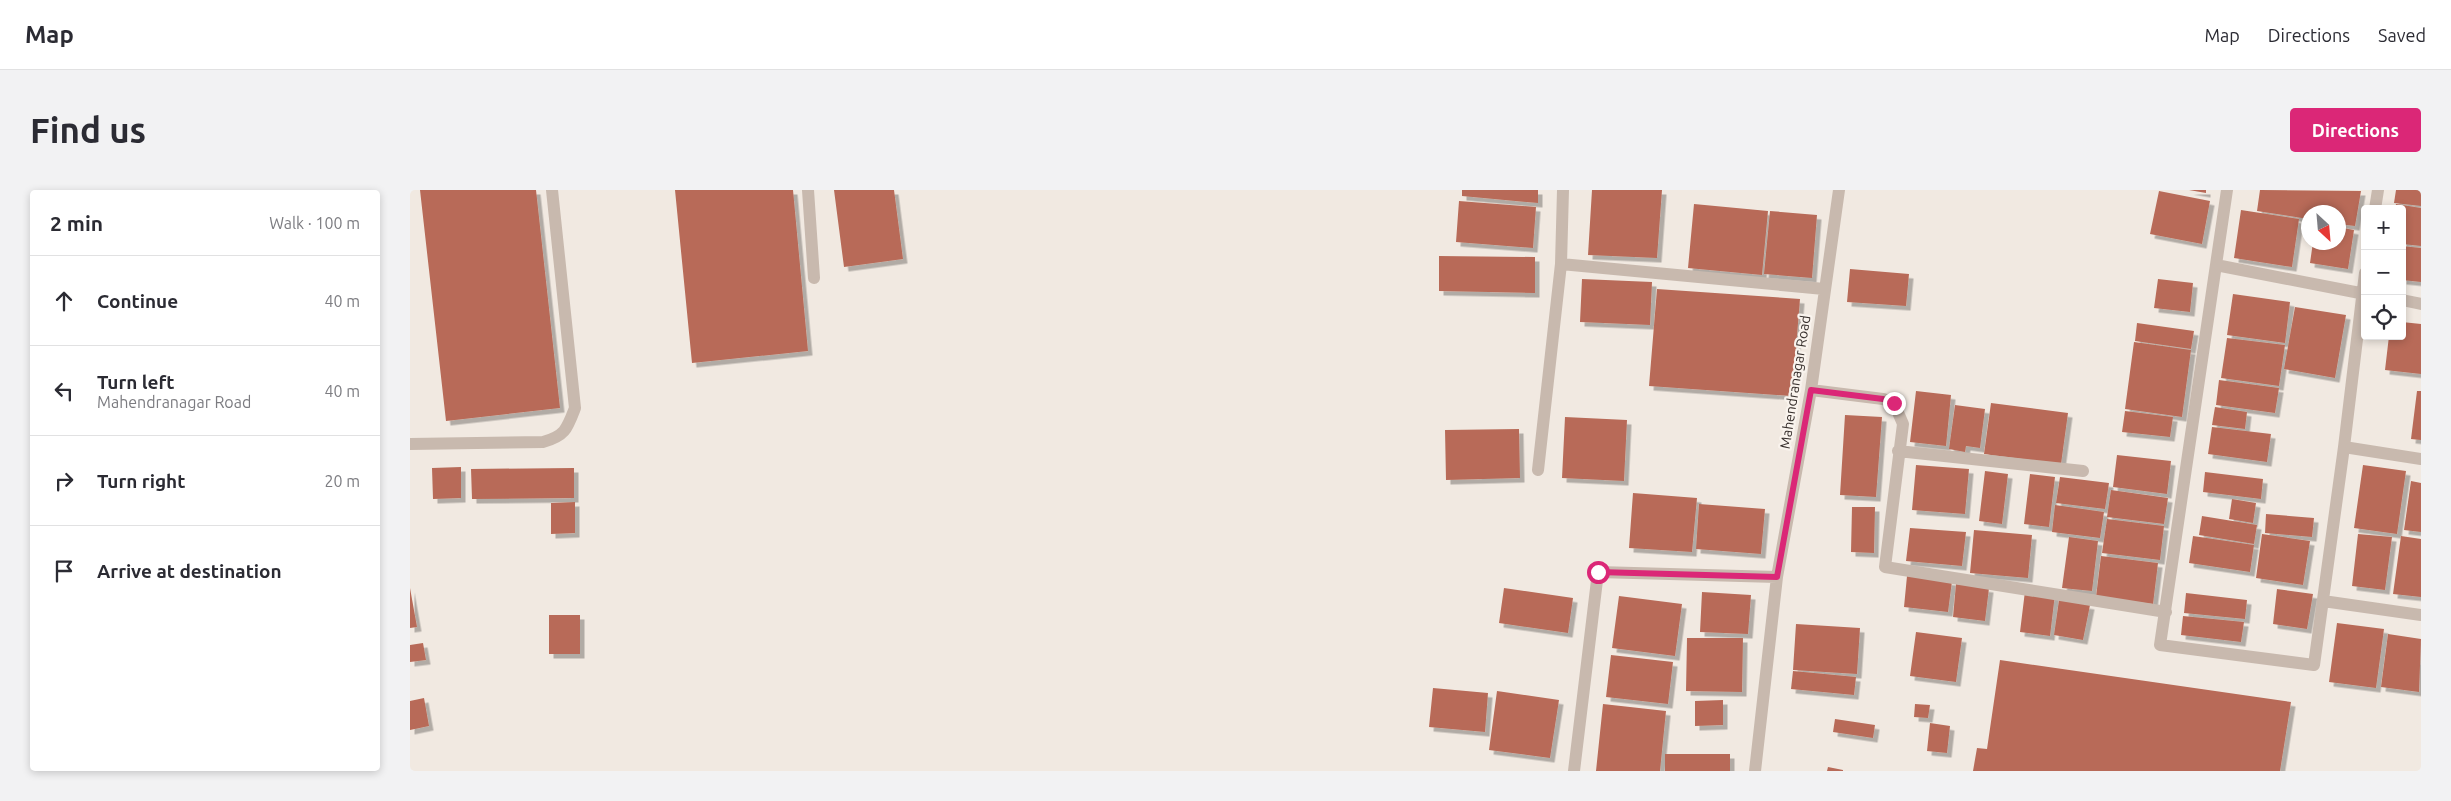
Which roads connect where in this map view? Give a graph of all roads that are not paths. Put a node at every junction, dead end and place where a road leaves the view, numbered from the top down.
1 (552, 190) edge
2 (808, 190) edge
3 (1563, 190) edge
4 (1839, 190) edge
5 (2227, 190) edge
6 (2378, 190) edge
7 (2376, 205) edge
8 (1561, 264) junction
9 (2216, 265) junction
10 (814, 278) dead end
11 (1824, 289) junction
12 (2361, 294) edge
13 (2363, 295) edge
14 (2406, 301) edge
15 (2421, 304) edge
16 (1811, 390) junction
17 (410, 444) edge
18 (2344, 447) junction
19 (1898, 451) junction
20 (2421, 459) edge
21 (1538, 470) dead end
22 (2083, 471) dead end
23 (1777, 577) junction
24 (2322, 602) junction
25 (2166, 612) junction
26 (2421, 615) edge
27 (1574, 771) edge
28 (1754, 771) edge

1 - 17 street
2 - 10 street
3 - 8 street
4 - 11 street, Mahendranagar Road
5 - 9 street
6 - 7 street
8 - 11 street
8 - 21 street
9 - 12 street
9 - 25 street
11 - 16 street, Mahendranagar Road
13 - 18 street
14 - 15 street
16 - 19 street
16 - 23 street, Mahendranagar Road
18 - 20 street
18 - 24 street
19 - 22 street
19 - 25 street
23 - 27 street
23 - 28 street, Mahendranagar Road
24 - 25 street
24 - 26 street

